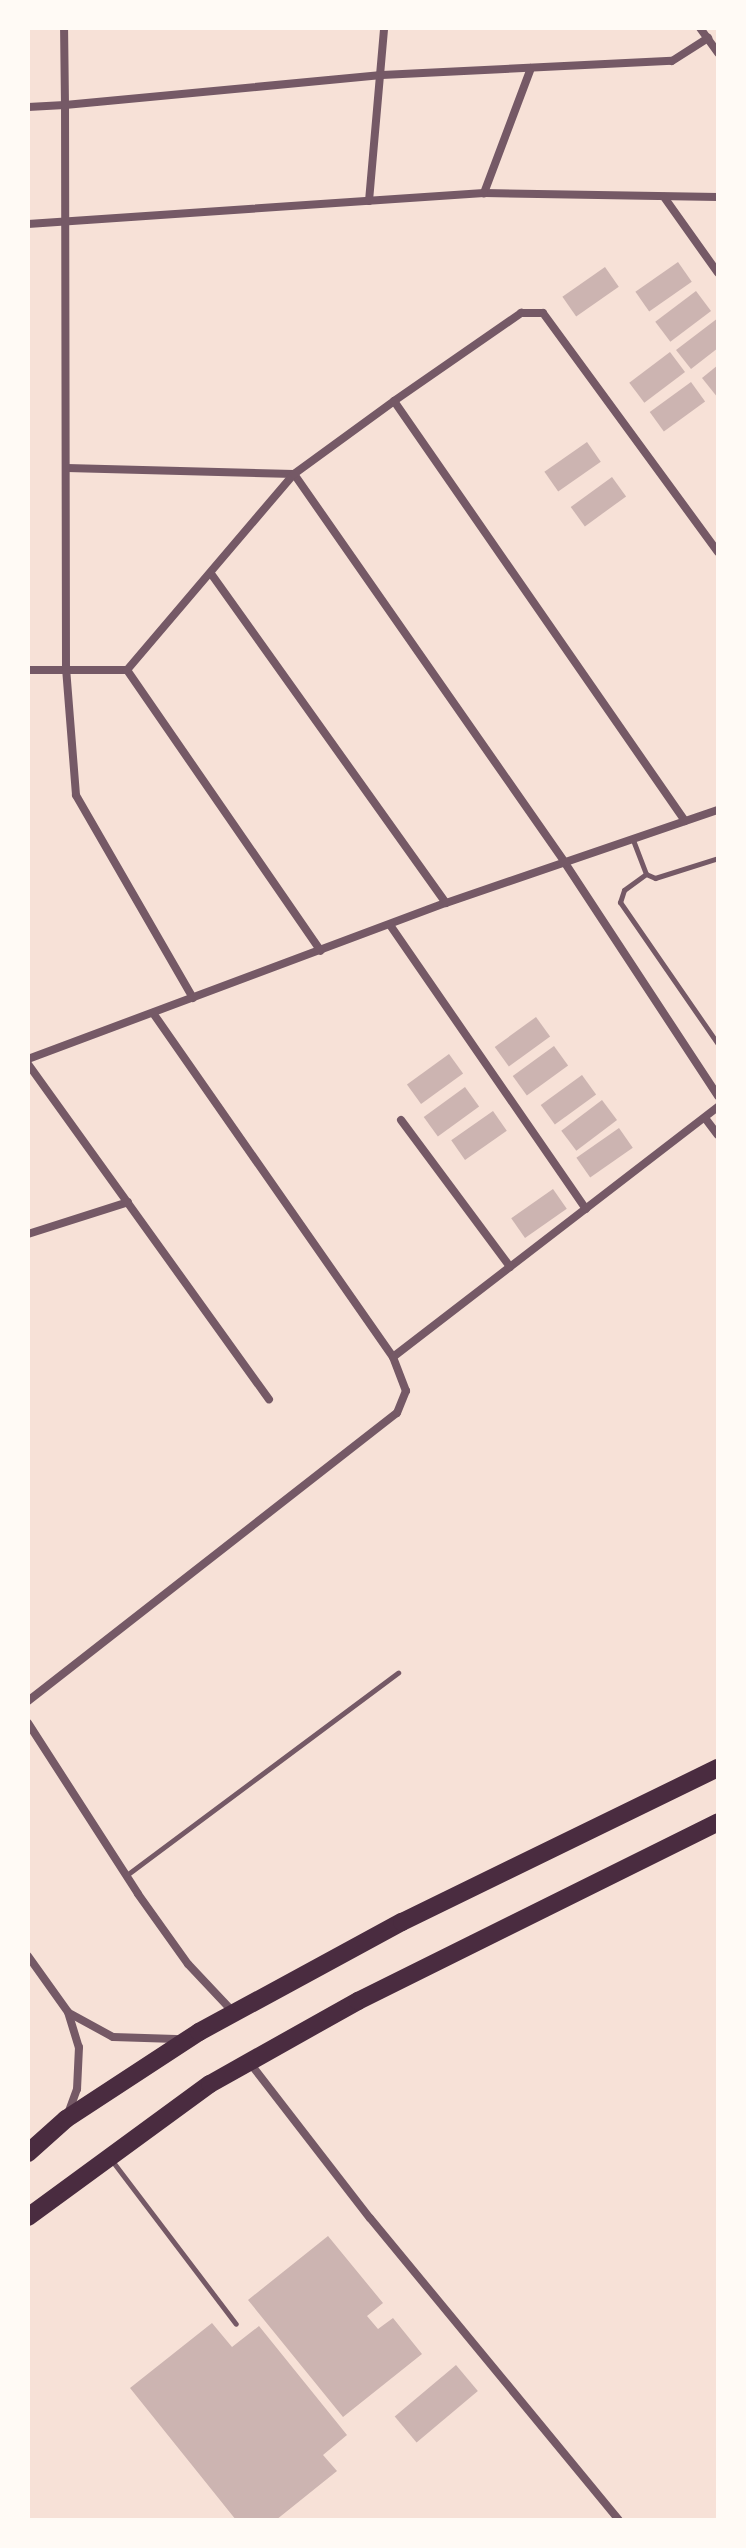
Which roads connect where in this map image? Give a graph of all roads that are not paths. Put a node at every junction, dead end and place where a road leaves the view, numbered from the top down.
1 (64, 28) edge
2 (384, 28) edge
3 (700, 28) edge
4 (708, 38) junction
5 (718, 53) edge
6 (531, 68) junction
7 (382, 75) junction
8 (65, 105) junction
9 (28, 107) edge
10 (484, 193) junction
11 (664, 197) junction
12 (718, 197) edge
13 (369, 201) junction
14 (65, 221) junction
15 (28, 224) edge
16 (718, 273) edge
17 (394, 401) junction
18 (67, 468) junction
19 (294, 474) junction
20 (718, 552) edge
21 (212, 575) junction
22 (66, 667) junction
23 (28, 670) edge
24 (127, 670) junction
25 (718, 810) edge
26 (685, 821) junction
27 (633, 840) junction
28 (718, 858) edge
29 (565, 863) junction
30 (646, 874) junction
31 (446, 903) junction
32 (390, 925) junction
33 (321, 951) junction
34 (193, 998) junction
35 (153, 1013) junction
36 (718, 1044) edge
37 (28, 1061) edge
38 (718, 1096) edge
39 (718, 1107) edge
40 (705, 1118) junction
41 (401, 1120) dead end
42 (718, 1135) edge
43 (128, 1202) junction
44 (586, 1209) junction
45 (28, 1234) edge
46 (510, 1267) junction
47 (393, 1357) junction
48 (269, 1399) dead end
49 (398, 1673) dead end
50 (28, 1701) edge
51 (28, 1723) edge
52 (718, 1768) edge
53 (718, 1822) edge
54 (128, 1874) junction
55 (28, 1956) edge
56 (68, 2012) junction
57 (234, 2013) junction
58 (199, 2032) junction
59 (250, 2062) junction
60 (66, 2119) junction
61 (28, 2153) edge
62 (107, 2155) junction
63 (28, 2217) edge
64 (236, 2324) dead end
65 (619, 2520) edge

1 - 8 street
2 - 7 street
3 - 4 street
4 - 5 street
4 - 6 street
6 - 7 street
6 - 10 street
7 - 8 street
7 - 13 street
8 - 9 street
8 - 14 street
10 - 11 street
10 - 13 street
11 - 12 street
11 - 16 street
13 - 14 street
14 - 15 street
14 - 18 street
17 - 19 street
17 - 20 street
17 - 26 street
18 - 19 street
18 - 22 street
19 - 21 street
19 - 29 street
21 - 24 street
21 - 31 street
22 - 23 street
22 - 24 street
22 - 34 street
24 - 33 street
25 - 26 street
26 - 27 street
27 - 29 street
27 - 30 lane
28 - 30 lane
29 - 31 street
29 - 38 street
30 - 36 lane
31 - 32 street
32 - 33 street
32 - 44 street
33 - 34 street
34 - 35 street
35 - 37 street
35 - 47 street
37 - 43 street
39 - 40 street
40 - 42 street
40 - 44 street
41 - 46 street
43 - 45 street
43 - 48 street
44 - 46 street
46 - 47 street
47 - 50 street
49 - 54 lane
51 - 54 street
52 - 57 highway
53 - 59 highway
54 - 57 street
55 - 56 street
56 - 58 street
56 - 60 street
57 - 58 highway
58 - 60 highway
59 - 62 highway
59 - 65 street
60 - 61 highway
62 - 63 highway
62 - 64 lane

